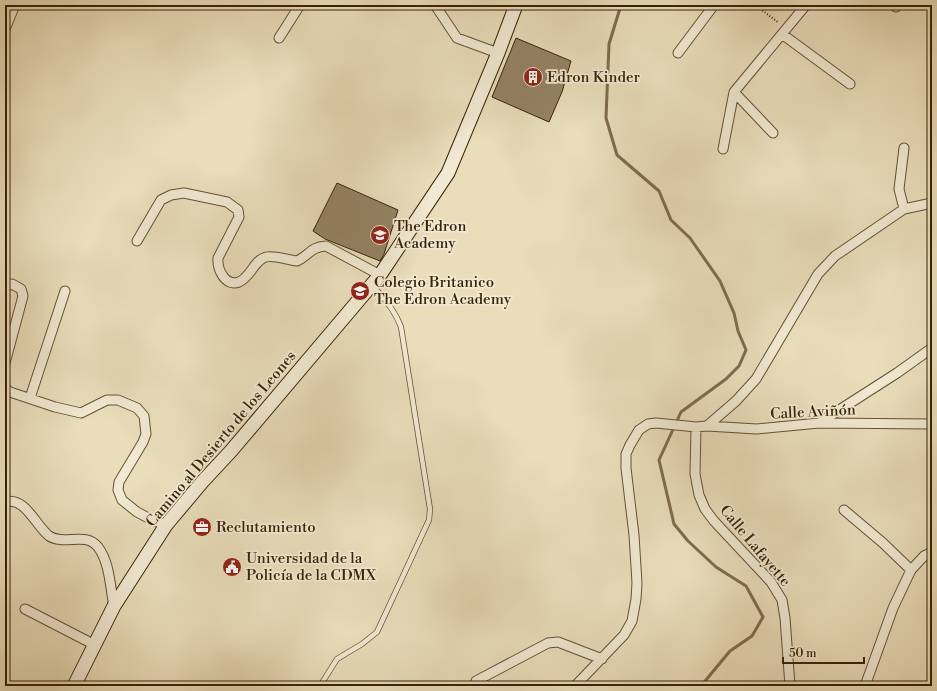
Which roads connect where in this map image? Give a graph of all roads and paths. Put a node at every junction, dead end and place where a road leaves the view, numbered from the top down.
1 (15, 5) edge
2 (300, 5) edge
3 (436, 5) edge
4 (516, 5) edge
5 (714, 5) edge
6 (755, 5) edge
7 (806, 5) edge
8 (5, 29) edge
9 (785, 31) junction
10 (279, 38) dead end
11 (498, 53) junction
12 (678, 53) dead end
13 (850, 84) dead end
14 (734, 92) junction
15 (773, 133) dead end
16 (904, 148) dead end
17 (723, 149) dead end
18 (932, 203) edge
19 (904, 209) junction
20 (137, 241) dead end
21 (376, 280) junction
22 (5, 287) edge
23 (65, 291) dead end
24 (932, 348) edge
25 (5, 363) edge
26 (5, 388) edge
27 (30, 398) junction
28 (819, 424) junction
29 (932, 424) edge
30 (707, 426) junction
31 (694, 427) junction
32 (5, 502) edge
33 (844, 510) dead end
34 (166, 525) junction
35 (932, 552) edge
36 (911, 570) junction
37 (114, 606) junction
38 (26, 609) dead end
39 (95, 645) junction
40 (602, 659) junction
41 (476, 681) dead end
42 (74, 686) edge
43 (320, 686) edge
44 (575, 686) edge
45 (790, 686) edge
46 (865, 686) edge

1 - 8 street
2 - 10 street
3 - 11 street
4 - 11 main road, Camino al Desierto de los Leones
5 - 12 street
6 - 9 path
7 - 9 street
9 - 13 street
9 - 14 street
11 - 21 main road, Camino al Desierto de los Leones
14 - 15 street
14 - 17 street
16 - 19 street
18 - 19 street
19 - 30 street
20 - 21 street
21 - 34 main road, Camino al Desierto de los Leones
21 - 43 lane
22 - 25 street
23 - 27 street
24 - 28 street
26 - 27 street
27 - 34 street
28 - 29 street, Calle Aviñón
28 - 30 street, Calle Aviñón
30 - 31 street, Calle Aviñón
31 - 40 street, Calle Aviñón
31 - 45 street, Calle Lafayette
32 - 37 street
33 - 36 street
34 - 37 main road, Camino al Desierto de los Leones
35 - 36 street
36 - 46 street
37 - 39 main road, Camino al Desierto de los Leones
38 - 39 street
39 - 42 main road, Camino al Desierto de los Leones
40 - 41 street
40 - 44 street

